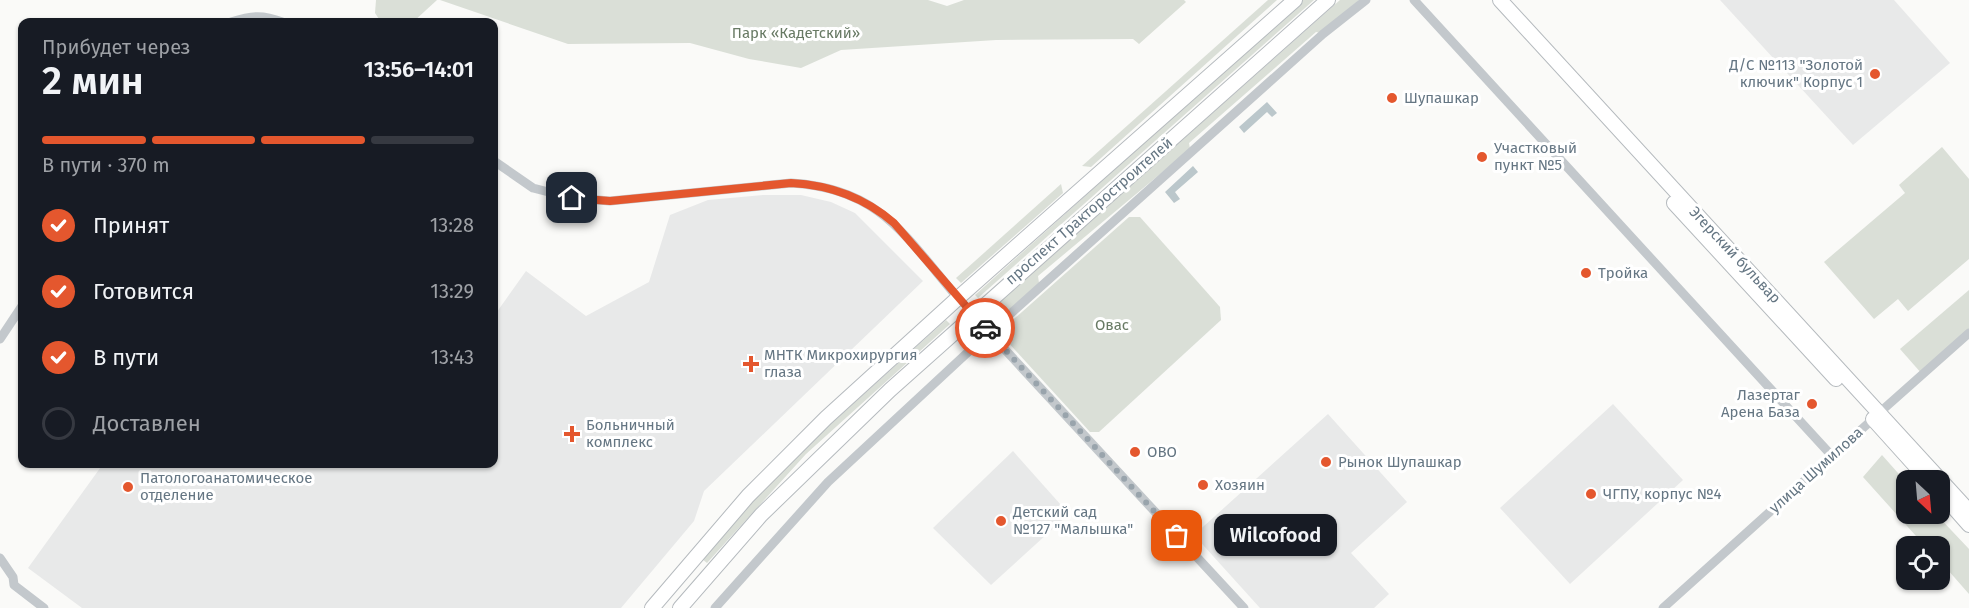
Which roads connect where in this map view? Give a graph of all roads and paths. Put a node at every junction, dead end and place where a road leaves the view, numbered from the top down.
1 (1295, 0) edge
2 (1328, 0) edge
3 (1366, 0) edge
4 (1414, 0) edge
5 (1488, 0) edge
6 (1500, 0) edge
7 (246, 18) edge
8 (272, 18) edge
9 (1582, 96) junction
10 (498, 164) edge
11 (957, 298) junction
12 (18, 312) edge
13 (972, 314) junction
14 (989, 333) junction
15 (1969, 333) edge
16 (0, 339) edge
17 (1876, 416) junction
18 (1832, 456) junction
19 (1920, 470) edge
20 (1950, 503) edge
21 (1969, 511) edge
22 (1969, 525) edge
23 (0, 558) edge
24 (689, 566) junction
25 (705, 579) junction
26 (44, 608) edge
27 (652, 608) edge
28 (680, 608) edge
29 (715, 608) edge
30 (1244, 608) edge
31 (1663, 608) edge

1 - 11 main road, проспект Тракторостроителей
2 - 13 main road, проспект Тракторостроителей
3 - 14 street
4 - 18 street
5 - 9 main road, Эгерский бульвар
6 - 9 main road, Эгерский бульвар
7 - 8 street
9 - 17 main road, Эгерский бульвар
10 - 11 street
11 - 13 main road
11 - 24 main road, проспект Тракторостроителей
12 - 16 street
13 - 14 street
13 - 25 main road, проспект Тракторостроителей
14 - 29 street
14 - 30 street
15 - 17 street, улица Шумилова
17 - 18 street, улица Шумилова
17 - 19 main road, Эгерский бульвар
17 - 21 main road, Эгерский бульвар
18 - 31 street, улица Шумилова
20 - 22 main road
23 - 26 street
24 - 25 main road
24 - 27 main road, проспект Тракторостроителей
25 - 28 main road, проспект Тракторостроителей

